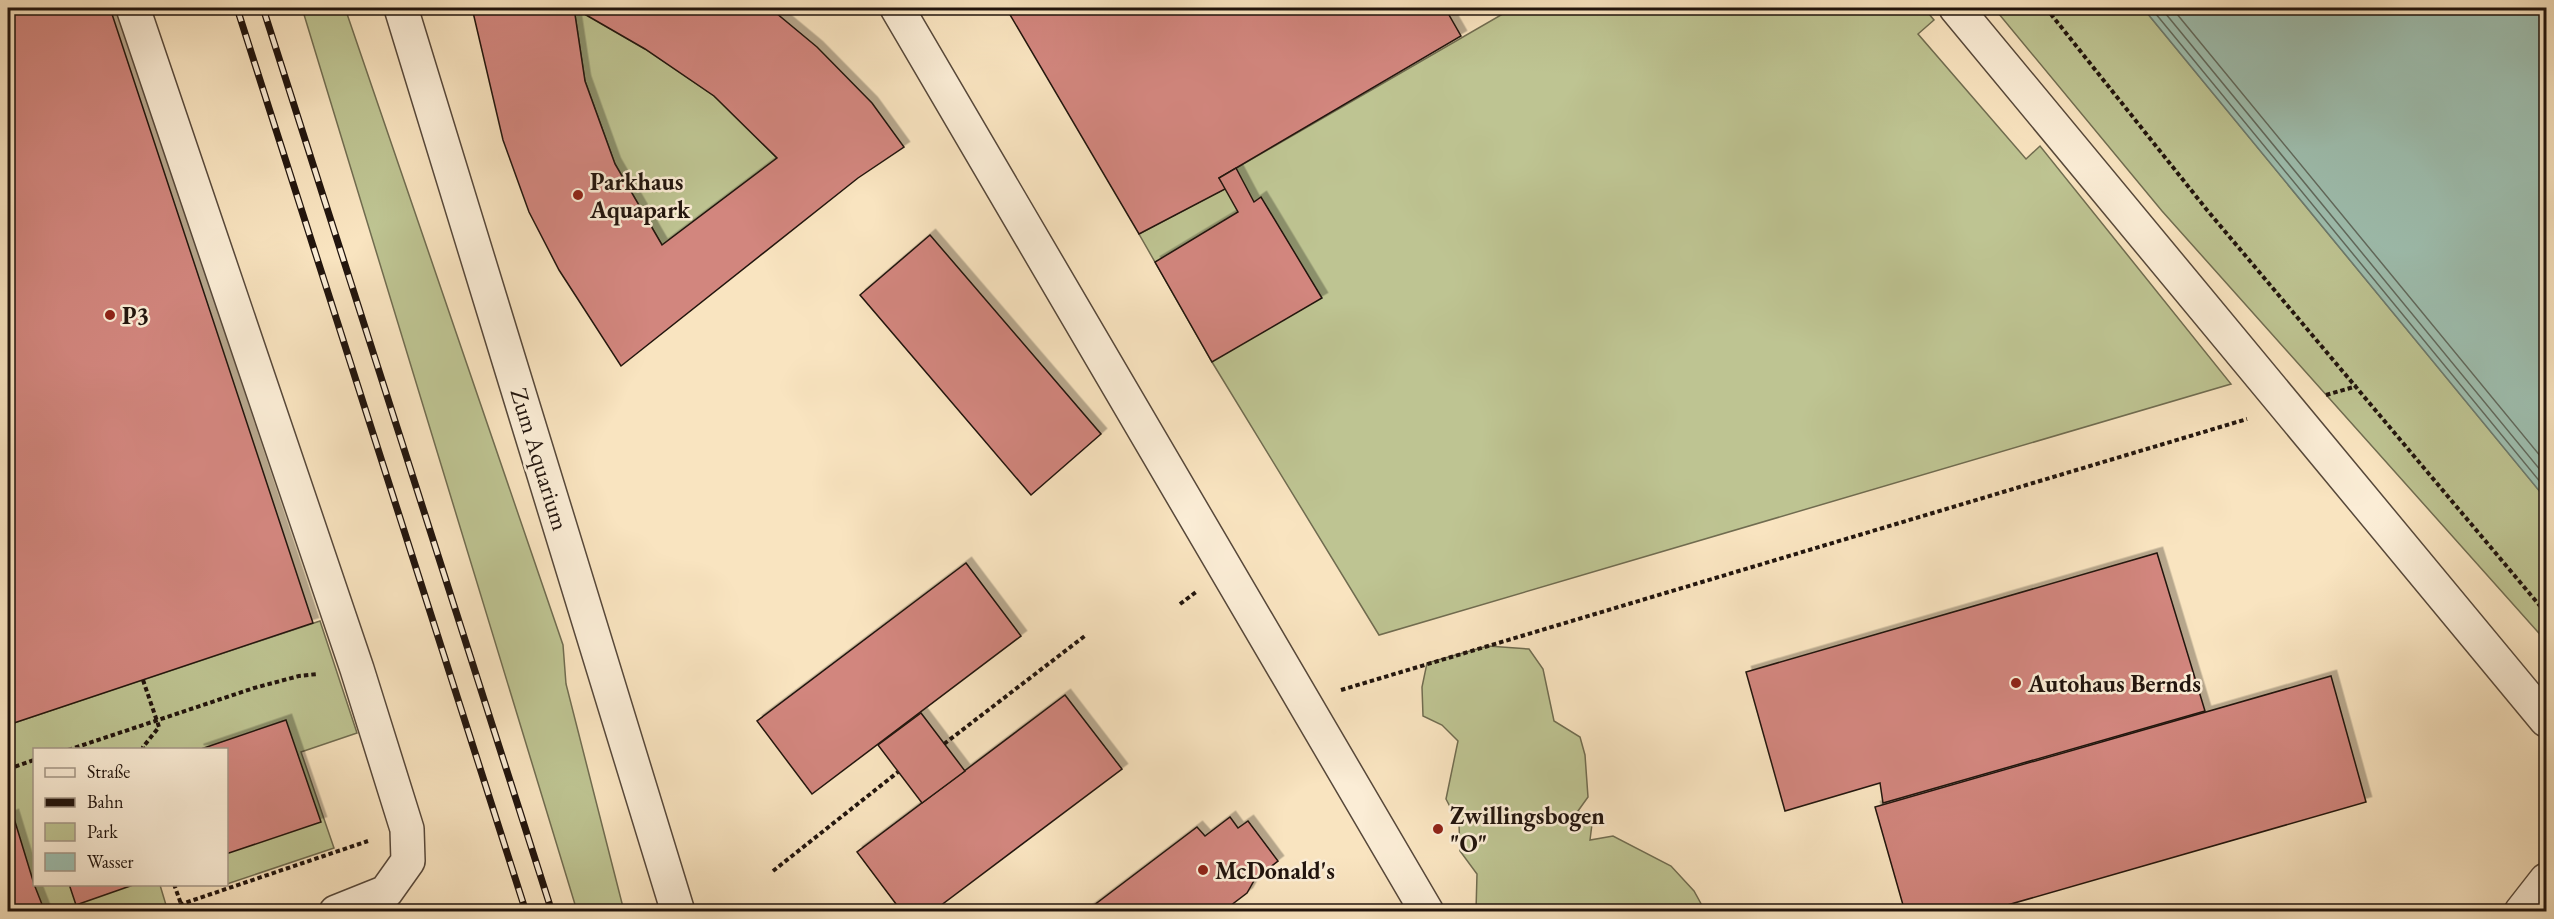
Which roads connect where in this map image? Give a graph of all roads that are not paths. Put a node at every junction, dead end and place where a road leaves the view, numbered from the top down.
1 (133, 8) edge
2 (401, 8) edge
3 (897, 8) edge
4 (1956, 8) edge
5 (2547, 720) edge
6 (2547, 880) edge
7 (336, 912) edge
8 (678, 912) edge
9 (1426, 912) edge
10 (2522, 912) edge

1 - 7 street
2 - 8 street, Zum Aquarium
3 - 9 street
4 - 5 street
6 - 10 street

